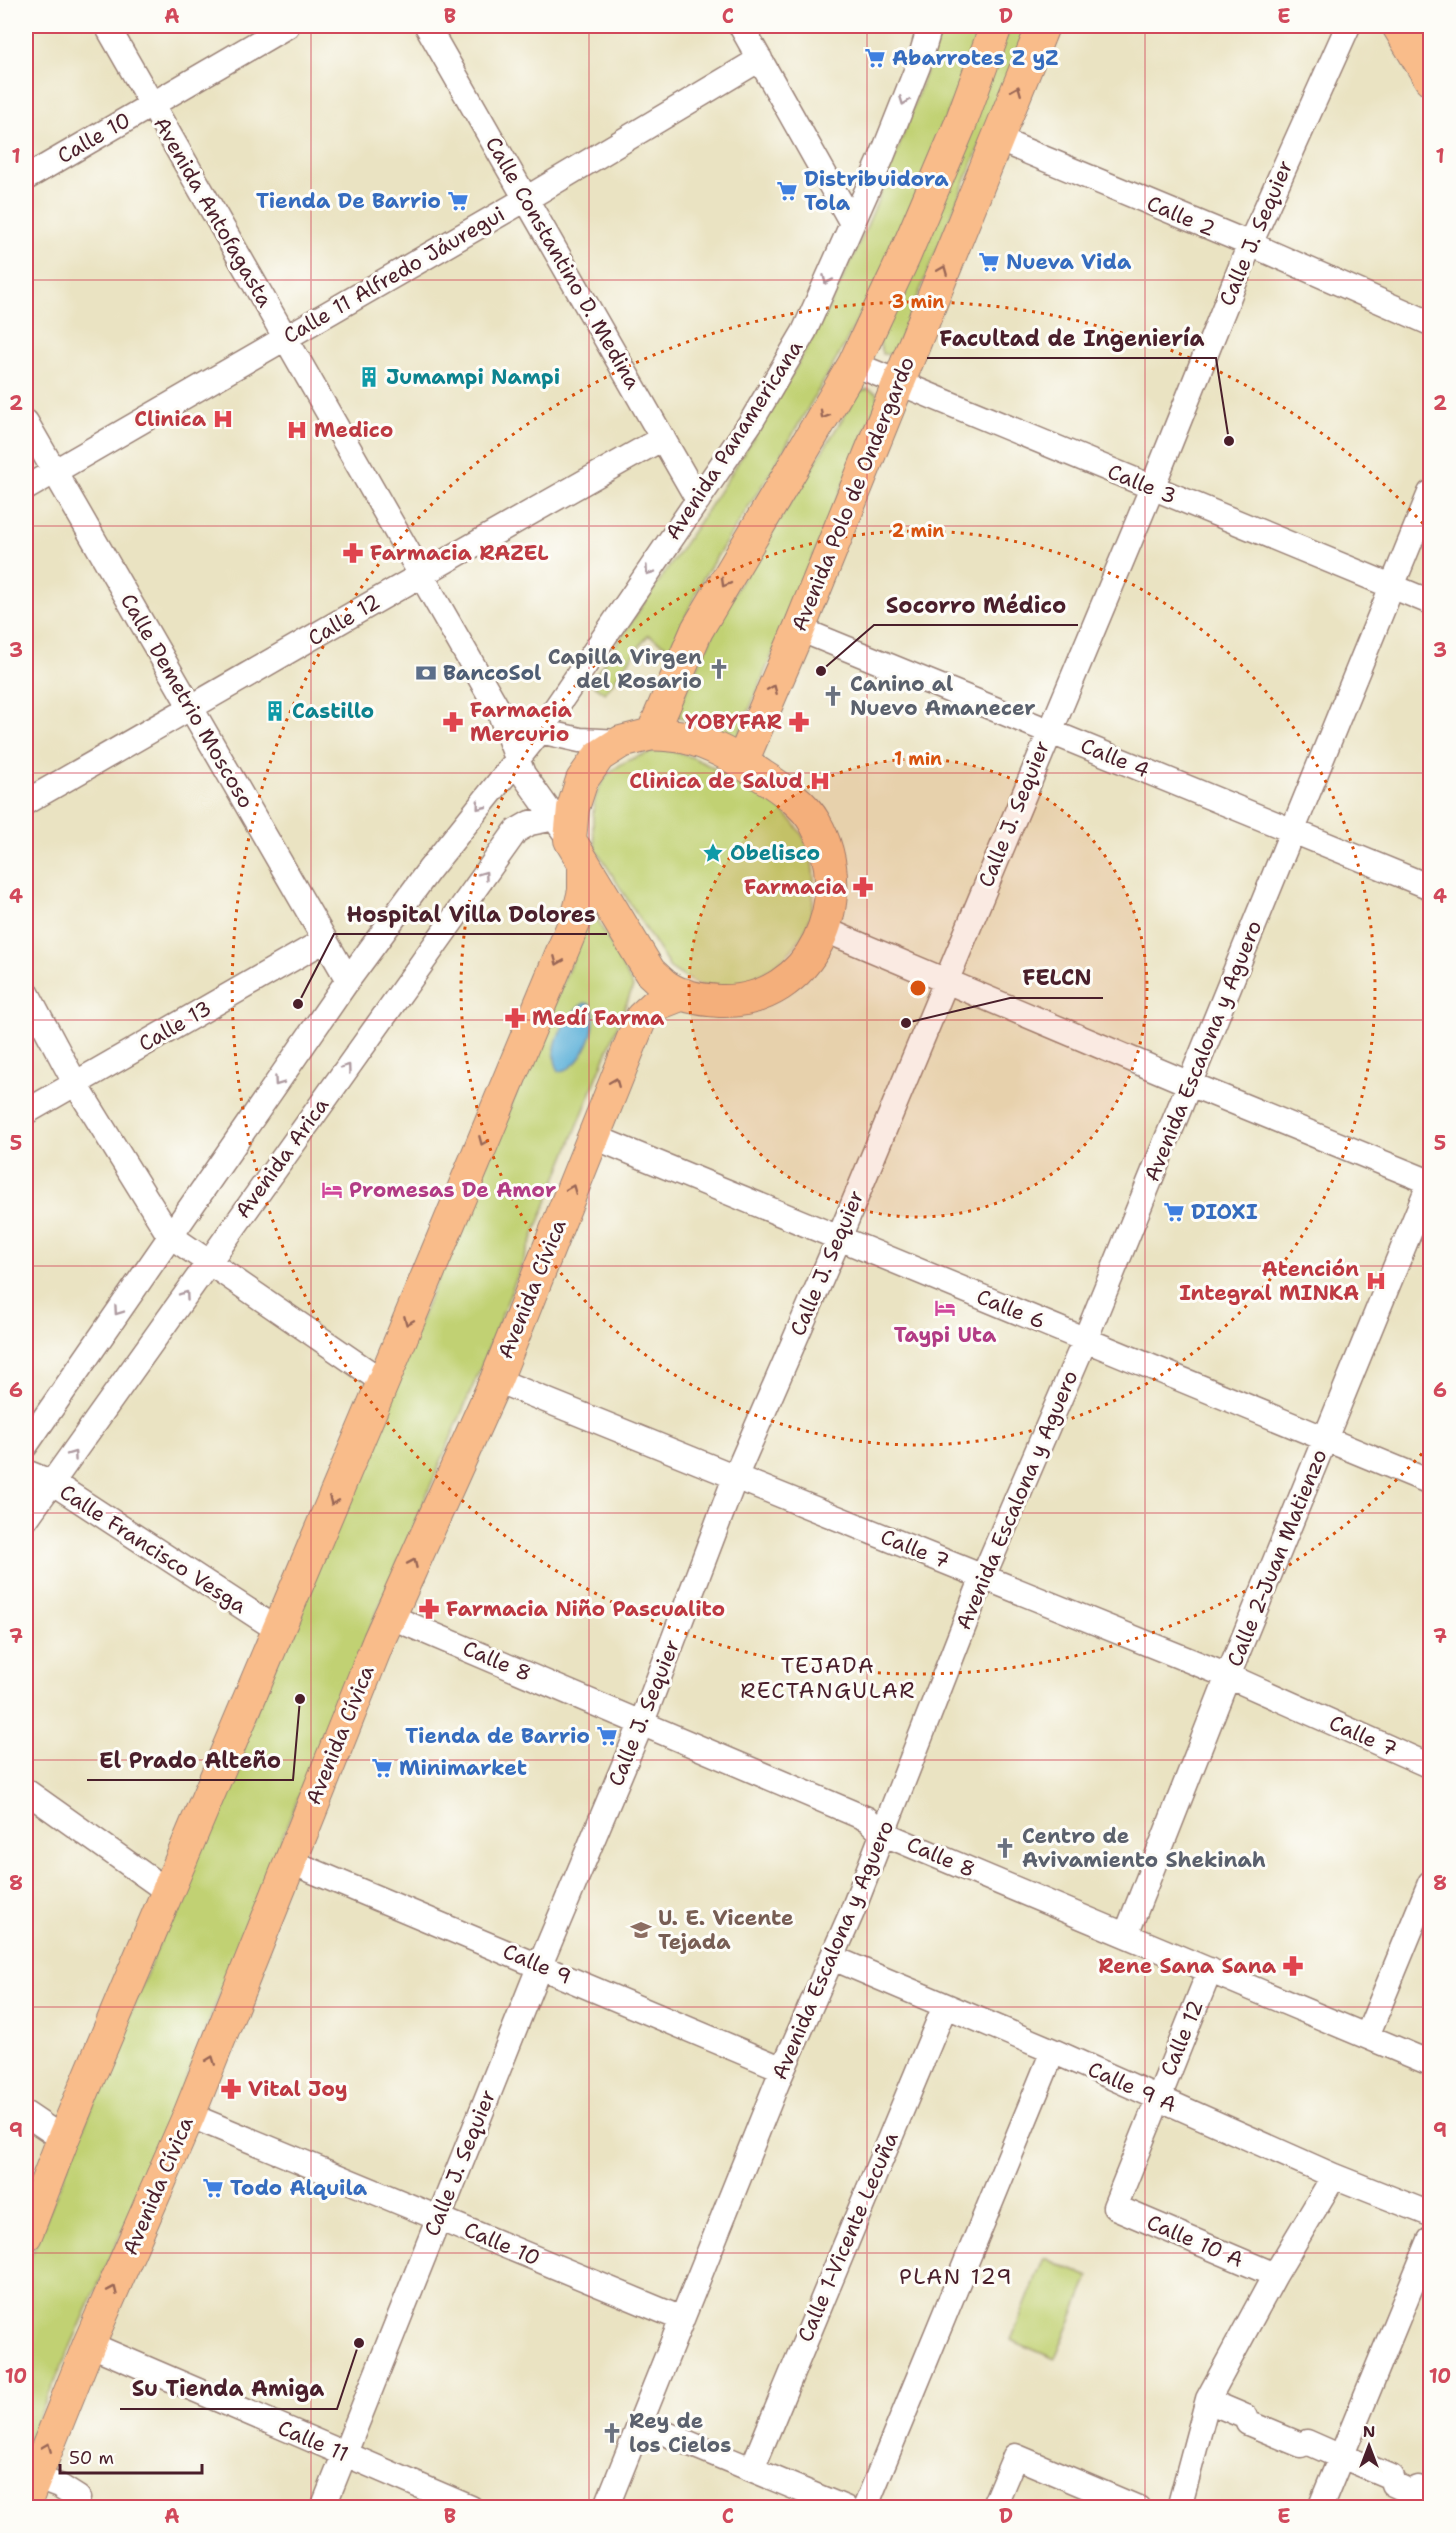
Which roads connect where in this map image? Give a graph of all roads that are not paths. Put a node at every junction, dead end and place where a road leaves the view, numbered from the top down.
1 (106, 26) edge
2 (287, 26) edge
3 (428, 26) edge
4 (741, 26) edge
5 (930, 26) edge
6 (996, 26) edge
7 (1043, 26) edge
8 (1348, 26) edge
9 (1398, 26) edge
10 (760, 59) junction
11 (1431, 79) edge
12 (152, 105) junction
13 (996, 139) junction
14 (26, 177) edge
15 (526, 199) junction
16 (852, 223) junction
17 (1250, 244) junction
18 (1431, 323) edge
19 (285, 338) junction
20 (854, 364) junction
21 (897, 383) junction
22 (26, 422) edge
23 (663, 438) junction
24 (55, 472) junction
25 (26, 488) edge
26 (1152, 488) junction
27 (1431, 494) edge
28 (698, 500) junction
29 (420, 574) junction
30 (1392, 586) junction
31 (1431, 602) edge
32 (799, 629) junction
33 (191, 708) junction
34 (499, 711) junction
35 (540, 731) junction
36 (1048, 731) junction
37 (652, 735) junction
38 (621, 742) junction
39 (516, 760) junction
40 (742, 762) junction
41 (26, 801) edge
42 (1292, 830) junction
43 (570, 841) junction
44 (1431, 887) edge
45 (824, 929) junction
46 (325, 940) junction
47 (348, 980) junction
48 (945, 981) junction
49 (26, 991) edge
50 (683, 994) junction
51 (75, 1083) junction
52 (1190, 1084) junction
53 (26, 1112) edge
54 (592, 1136) junction
55 (1431, 1182) edge
56 (170, 1236) junction
57 (839, 1238) junction
58 (208, 1261) junction
59 (1085, 1340) junction
60 (496, 1380) junction
61 (383, 1382) junction
62 (1326, 1439) junction
63 (26, 1445) edge
64 (26, 1472) edge
65 (736, 1475) junction
66 (1431, 1482) edge
67 (52, 1483) junction
68 (26, 1519) edge
69 (983, 1577) junction
70 (389, 1616) junction
71 (278, 1630) junction
72 (1228, 1676) junction
73 (642, 1722) junction
74 (1431, 1766) edge
75 (26, 1791) edge
76 (882, 1833) junction
77 (289, 1861) junction
78 (1431, 1883) edge
79 (167, 1891) junction
80 (1126, 1935) junction
81 (833, 1958) junction
82 (540, 1965) junction
83 (1210, 1970) junction
84 (945, 2006) junction
85 (1367, 2036) junction
86 (1053, 2051) junction
87 (1431, 2063) edge
88 (783, 2069) junction
89 (1158, 2099) junction
90 (26, 2114) edge
91 (189, 2115) junction
92 (63, 2139) junction
93 (1334, 2176) junction
94 (1115, 2207) joint
95 (1431, 2214) edge
96 (438, 2218) junction
97 (26, 2235) edge
98 (1431, 2240) edge
99 (1275, 2275) junction
100 (682, 2319) junction
101 (89, 2344) junction
102 (1220, 2406) dead end
103 (640, 2423) junction
104 (345, 2455) junction
105 (752, 2469) junction
106 (30, 2489) edge
107 (1424, 2491) edge
108 (78, 2498) dead end
109 (323, 2508) edge
110 (471, 2508) edge
111 (606, 2508) edge
112 (845, 2508) edge
113 (865, 2508) edge
114 (993, 2508) edge
115 (1138, 2508) edge
116 (1179, 2508) edge
117 (1320, 2508) edge

1 - 12 street, Avenida Antofagasta
2 - 12 street, Calle 10
3 - 15 street, Calle Constantino D. Medina
4 - 10 street
5 -> 16 street, Avenida Panamericana
6 - 20 main road
13 -> 7 main road, Avenida Polo de Ondergardo
8 - 17 street, Calle J. Sequier
9 - 11 main road
10 - 15 street, Calle 11 Alfredo Jáuregui
10 - 16 street
12 - 14 street, Calle 10
12 - 19 street, Avenida Antofagasta
13 - 17 street, Calle 2
21 -> 13 main road, Avenida Polo de Ondergardo
15 - 19 street, Calle 11 Alfredo Jáuregui
15 - 23 street, Calle Constantino D. Medina
16 -> 28 street, Avenida Panamericana
17 - 18 street, Calle 2
17 - 26 street, Calle J. Sequier
19 - 24 street, Calle 11 Alfredo Jáuregui
19 - 29 street, Avenida Antofagasta
20 - 21 street, Calle 3
20 -> 37 main road
21 - 26 street, Calle 3
21 - 32 main road, Avenida Polo de Ondergardo
22 - 24 street, Calle Demetrio Moscoso
23 - 28 street, Calle Constantino D. Medina
23 - 29 street, Calle 12
24 - 25 street, Calle 11 Alfredo Jáuregui
24 - 33 street, Calle Demetrio Moscoso
26 - 30 street, Calle 3
26 - 36 street, Calle J. Sequier
27 - 30 street, Avenida Escalona y Aguero
28 -> 35 street, Avenida Panamericana
29 - 33 street, Calle 12
29 - 34 street, Avenida Antofagasta
30 - 31 street, Calle 3
30 - 42 street, Avenida Escalona y Aguero
32 - 36 street, Calle 4
40 -> 32 main road, Avenida Polo de Ondergardo
33 - 41 street, Calle 12
33 - 46 street, Calle Demetrio Moscoso
34 - 35 street
34 - 39 street, Avenida Antofagasta
35 - 38 street
35 - 39 street, Avenida Panamericana
36 - 42 street, Calle 4
36 - 48 street, Calle J. Sequier
37 - 38 main road
37 - 40 main road
38 - 43 main road
39 - 43 street, Avenida Antofagasta
39 -> 47 street
40 - 45 main road
42 - 44 street, Calle 4
42 - 52 street, Avenida Escalona y Aguero
43 - 50 main road
58 -> 43 street, Avenida Arica
43 -> 61 main road
45 - 48 street
45 - 50 main road
46 - 47 street, Calle Demetrio Moscoso
46 - 51 street, Calle 13
47 -> 56 street
48 - 52 street
48 - 57 street, Calle J. Sequier
49 - 51 street
54 -> 50 main road, Avenida Cívica
51 - 53 street, Calle 13
51 - 56 street
52 - 55 street
52 - 59 street, Avenida Escalona y Aguero
54 - 57 street, Calle 6
60 -> 54 main road, Avenida Cívica
55 - 62 street, Calle 2-Juan Matienzo
56 - 58 street
56 -> 63 street
57 - 59 street, Calle 6
57 - 65 street, Calle J. Sequier
58 - 61 street
67 -> 58 street, Avenida Arica
59 - 62 street, Calle 6
59 - 69 street, Avenida Escalona y Aguero
60 - 65 street, Calle 7
70 -> 60 main road, Avenida Cívica
61 -> 71 main road
62 - 66 street, Calle 6
62 - 72 street, Calle 2-Juan Matienzo
64 - 67 street, Calle Francisco Vesga
65 - 69 street, Calle 7
65 - 73 street, Calle J. Sequier
67 - 68 street, Avenida Arica
67 - 71 street, Calle Francisco Vesga
69 - 72 street, Calle 7
69 - 76 street, Avenida Escalona y Aguero
70 - 73 street, Calle 8
70 - 77 main road, Avenida Cívica
71 - 79 main road
72 - 74 street, Calle 7
72 - 80 street, Calle 2-Juan Matienzo
73 - 76 street, Calle 8
73 - 82 street, Calle J. Sequier
75 - 79 street
76 - 80 street, Calle 8
76 - 81 street, Avenida Escalona y Aguero
77 - 82 street, Calle 9
91 -> 77 main road, Avenida Cívica
78 - 85 street
79 - 92 main road
80 - 83 street, Calle 8
81 - 84 street, Calle 9 A
81 - 88 street, Avenida Escalona y Aguero
82 - 88 street, Calle 9
82 - 96 street, Calle J. Sequier
83 - 85 street, Calle 8
83 - 89 street, Calle 12
84 - 86 street, Calle 9 A
84 - 105 street, Calle 1-Vicente Lecuña
85 - 87 street, Calle 8
86 - 89 street, Calle 9 A
86 - 113 street
88 - 100 street, Avenida Escalona y Aguero
89 - 93 street, Calle 9 A
89 - 94 street, Calle 12
90 - 92 street
91 - 96 street, Calle 10
101 -> 91 main road, Avenida Cívica
92 - 97 main road
93 - 95 street, Calle 9 A
93 - 99 street
94 - 99 street, Calle 10 A
96 - 100 street, Calle 10
96 - 104 street, Calle J. Sequier
98 - 117 street
99 - 116 street
100 - 103 street, Avenida Escalona y Aguero
101 - 104 street, Calle 11
106 -> 101 main road, Avenida Cívica
102 - 107 street
103 - 105 street
103 - 111 street, Avenida Escalona y Aguero
104 - 109 street, Calle J. Sequier
104 - 110 street, Calle 11
105 - 112 street
106 - 108 street
114 - 115 street

